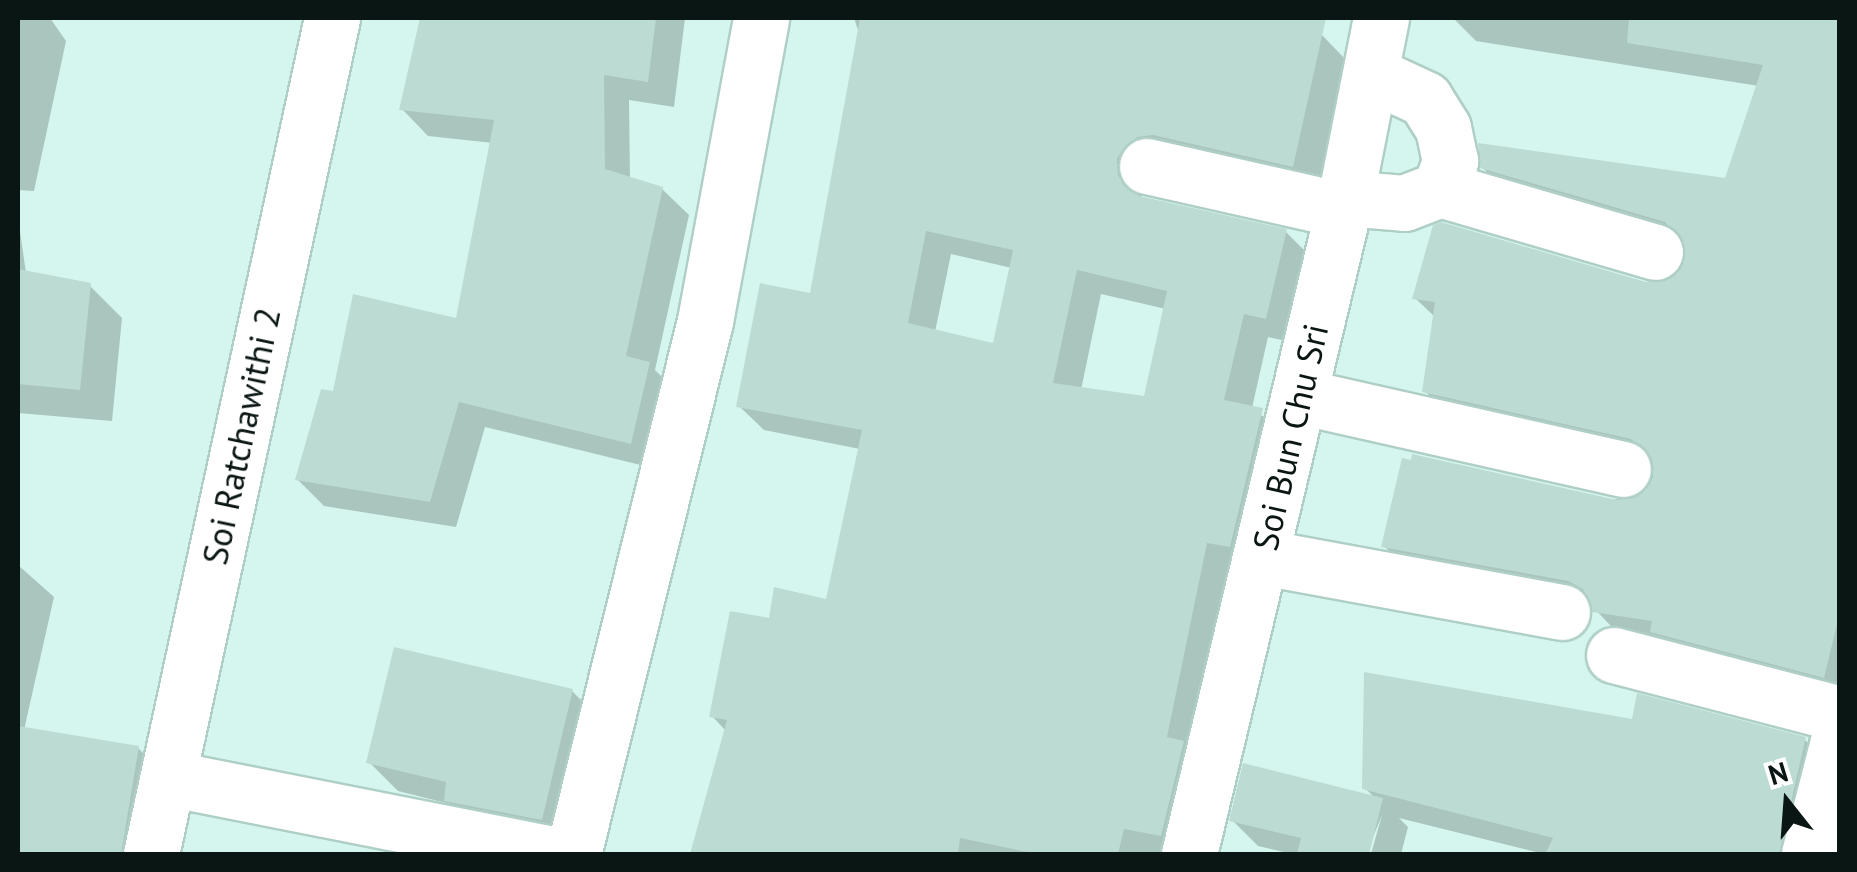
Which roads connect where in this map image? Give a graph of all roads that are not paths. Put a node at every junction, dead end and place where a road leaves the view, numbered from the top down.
1 (332, 18) edge
2 (761, 18) edge
3 (1381, 18) edge
4 (1371, 74) junction
5 (1147, 166) dead end
6 (1440, 188) junction
7 (1344, 204) junction
8 (1655, 252) dead end
9 (1298, 396) junction
10 (1623, 469) dead end
11 (1262, 557) junction
12 (1562, 612) dead end
13 (1614, 655) dead end
14 (1840, 714) edge
15 (1840, 733) edge
16 (168, 778) junction
17 (152, 854) edge
18 (550, 854) edge
19 (573, 854) edge
20 (1189, 854) edge
21 (1810, 854) edge

1 - 16 street, Soi Ratchawithi 2
2 - 19 street
3 - 4 street, Soi Bun Chu Sri
4 - 6 street
4 - 7 street, Soi Bun Chu Sri
5 - 7 street
6 - 7 street
6 - 8 street
7 - 9 street, Soi Bun Chu Sri
9 - 10 street
9 - 11 street, Soi Bun Chu Sri
11 - 12 street
11 - 20 street, Soi Bun Chu Sri
13 - 14 street
15 - 21 street
16 - 17 street, Soi Ratchawithi 2
16 - 18 street

